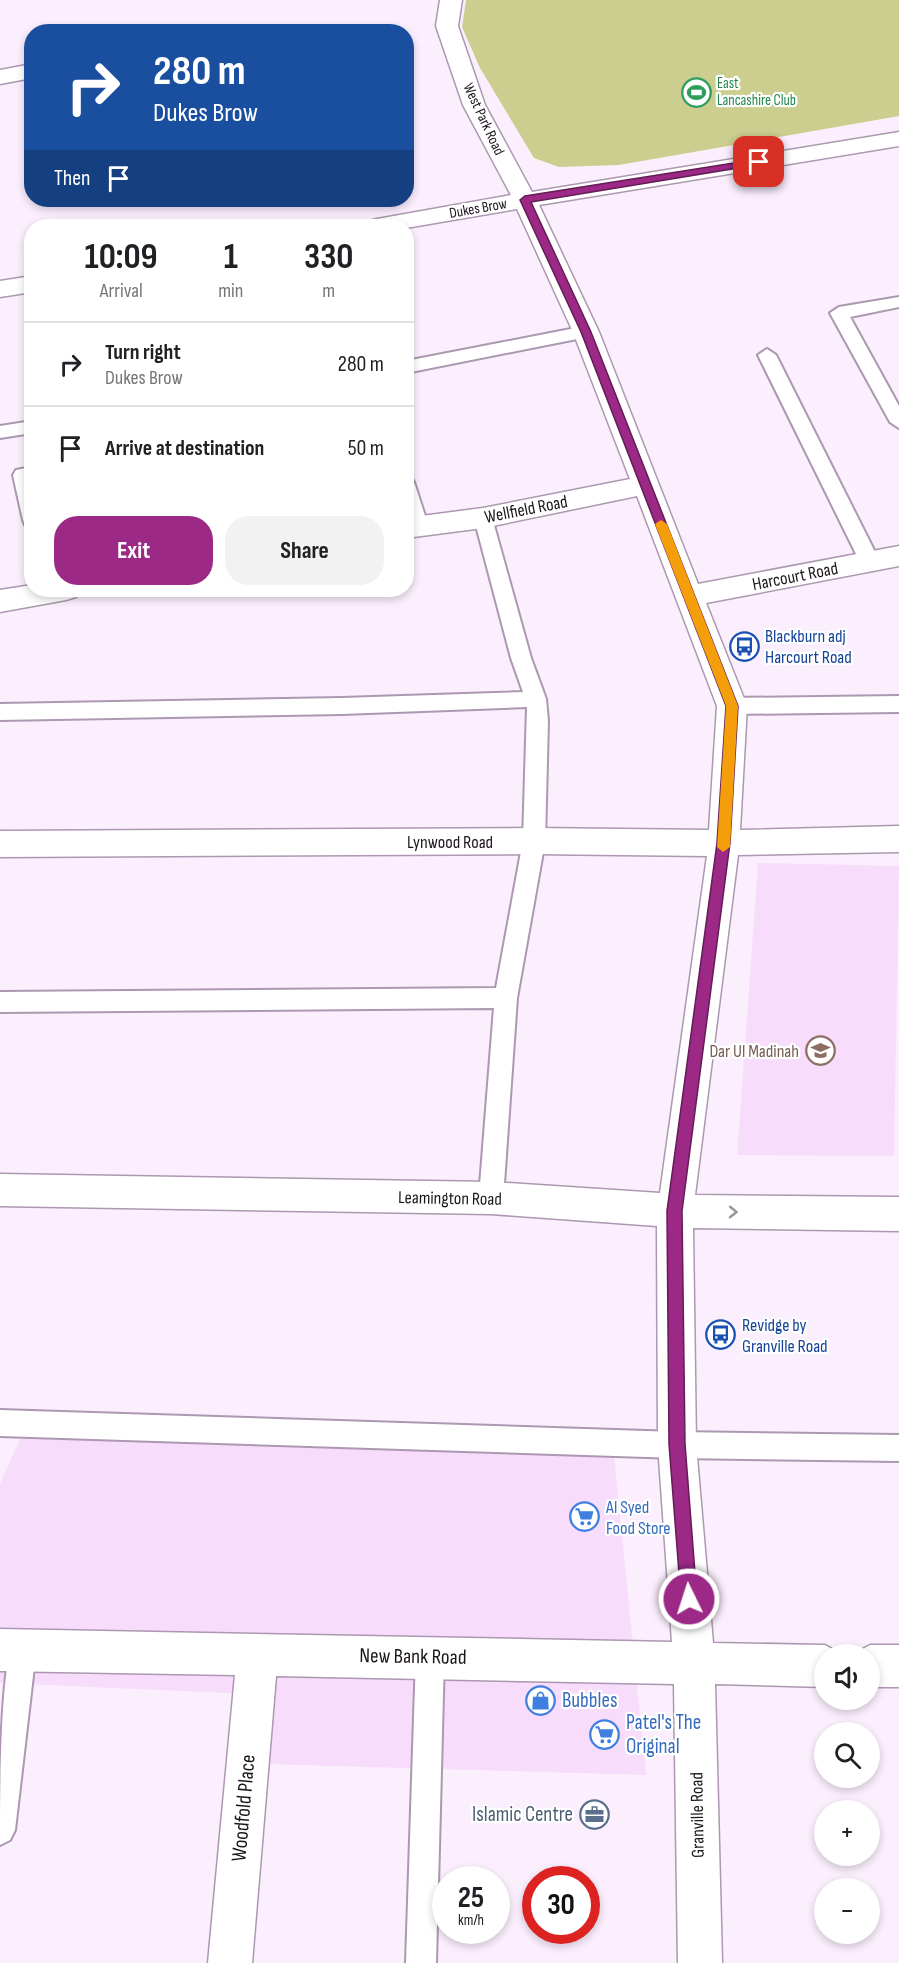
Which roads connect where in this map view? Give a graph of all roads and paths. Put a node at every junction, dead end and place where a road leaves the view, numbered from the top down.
1 (451, 0) edge
2 (24, 72) edge
3 (0, 77) edge
4 (899, 139) edge
5 (525, 200) junction
6 (414, 220) edge
7 (24, 285) edge
8 (0, 289) edge
9 (899, 302) edge
10 (586, 332) junction
11 (767, 355) dead end
12 (414, 365) edge
13 (899, 422) edge
14 (24, 428) edge
15 (0, 432) edge
16 (645, 485) junction
17 (483, 518) junction
18 (414, 526) edge
19 (899, 556) edge
20 (870, 562) junction
21 (24, 596) edge
22 (690, 596) junction
23 (0, 601) edge
24 (536, 699) junction
25 (899, 704) edge
26 (732, 706) junction
27 (0, 712) edge
28 (899, 839) edge
29 (534, 841) junction
30 (724, 843) junction
31 (0, 844) edge
32 (506, 998) junction
33 (0, 1002) edge
34 (0, 1190) edge
35 (490, 1198) junction
36 (675, 1211) junction
37 (899, 1214) edge
38 (0, 1423) edge
39 (677, 1444) junction
40 (899, 1448) edge
41 (11, 1650) edge
42 (256, 1654) junction
43 (430, 1656) junction
44 (694, 1665) junction
45 (814, 1666) edge
46 (880, 1666) edge
47 (899, 1666) edge
48 (0, 1830) edge
49 (230, 1963) edge
50 (421, 1963) edge
51 (700, 1963) edge

1 - 5 street, West Park Road
2 - 3 street
4 - 5 street, Dukes Brow
5 - 6 street, Dukes Brow
5 - 10 street, Granville Road
7 - 8 street
9 - 13 lane
10 - 12 lane
10 - 16 street, Granville Road
11 - 20 lane
14 - 15 lane
16 - 17 street, Wellfield Road
16 - 22 street, Granville Road
17 - 18 street, Wellfield Road
17 - 24 lane
19 - 20 street, Harcourt Road
20 - 22 street, Harcourt Road
21 - 23 street
22 - 26 street, Granville Road
24 - 27 lane
24 - 29 lane
25 - 26 lane
26 - 30 street, Granville Road
28 - 30 street, Lynwood Road
29 - 30 street, Lynwood Road
29 - 31 street, Lynwood Road
29 - 32 lane
30 - 36 street, Granville Road
32 - 33 lane
32 - 35 lane
34 - 35 street, Leamington Road
35 - 36 street, Leamington Road
36 -> 37 street, Leamington Road
36 - 39 street, Granville Road
38 - 39 lane
39 - 40 lane
39 - 44 street, Granville Road
41 - 42 street, New Bank Road
41 - 48 lane
42 - 43 street, New Bank Road
42 - 49 street, Woodfold Place
43 - 44 street, New Bank Road
43 - 50 lane
44 - 45 street, New Bank Road
44 - 51 street, Granville Road
46 - 47 street

